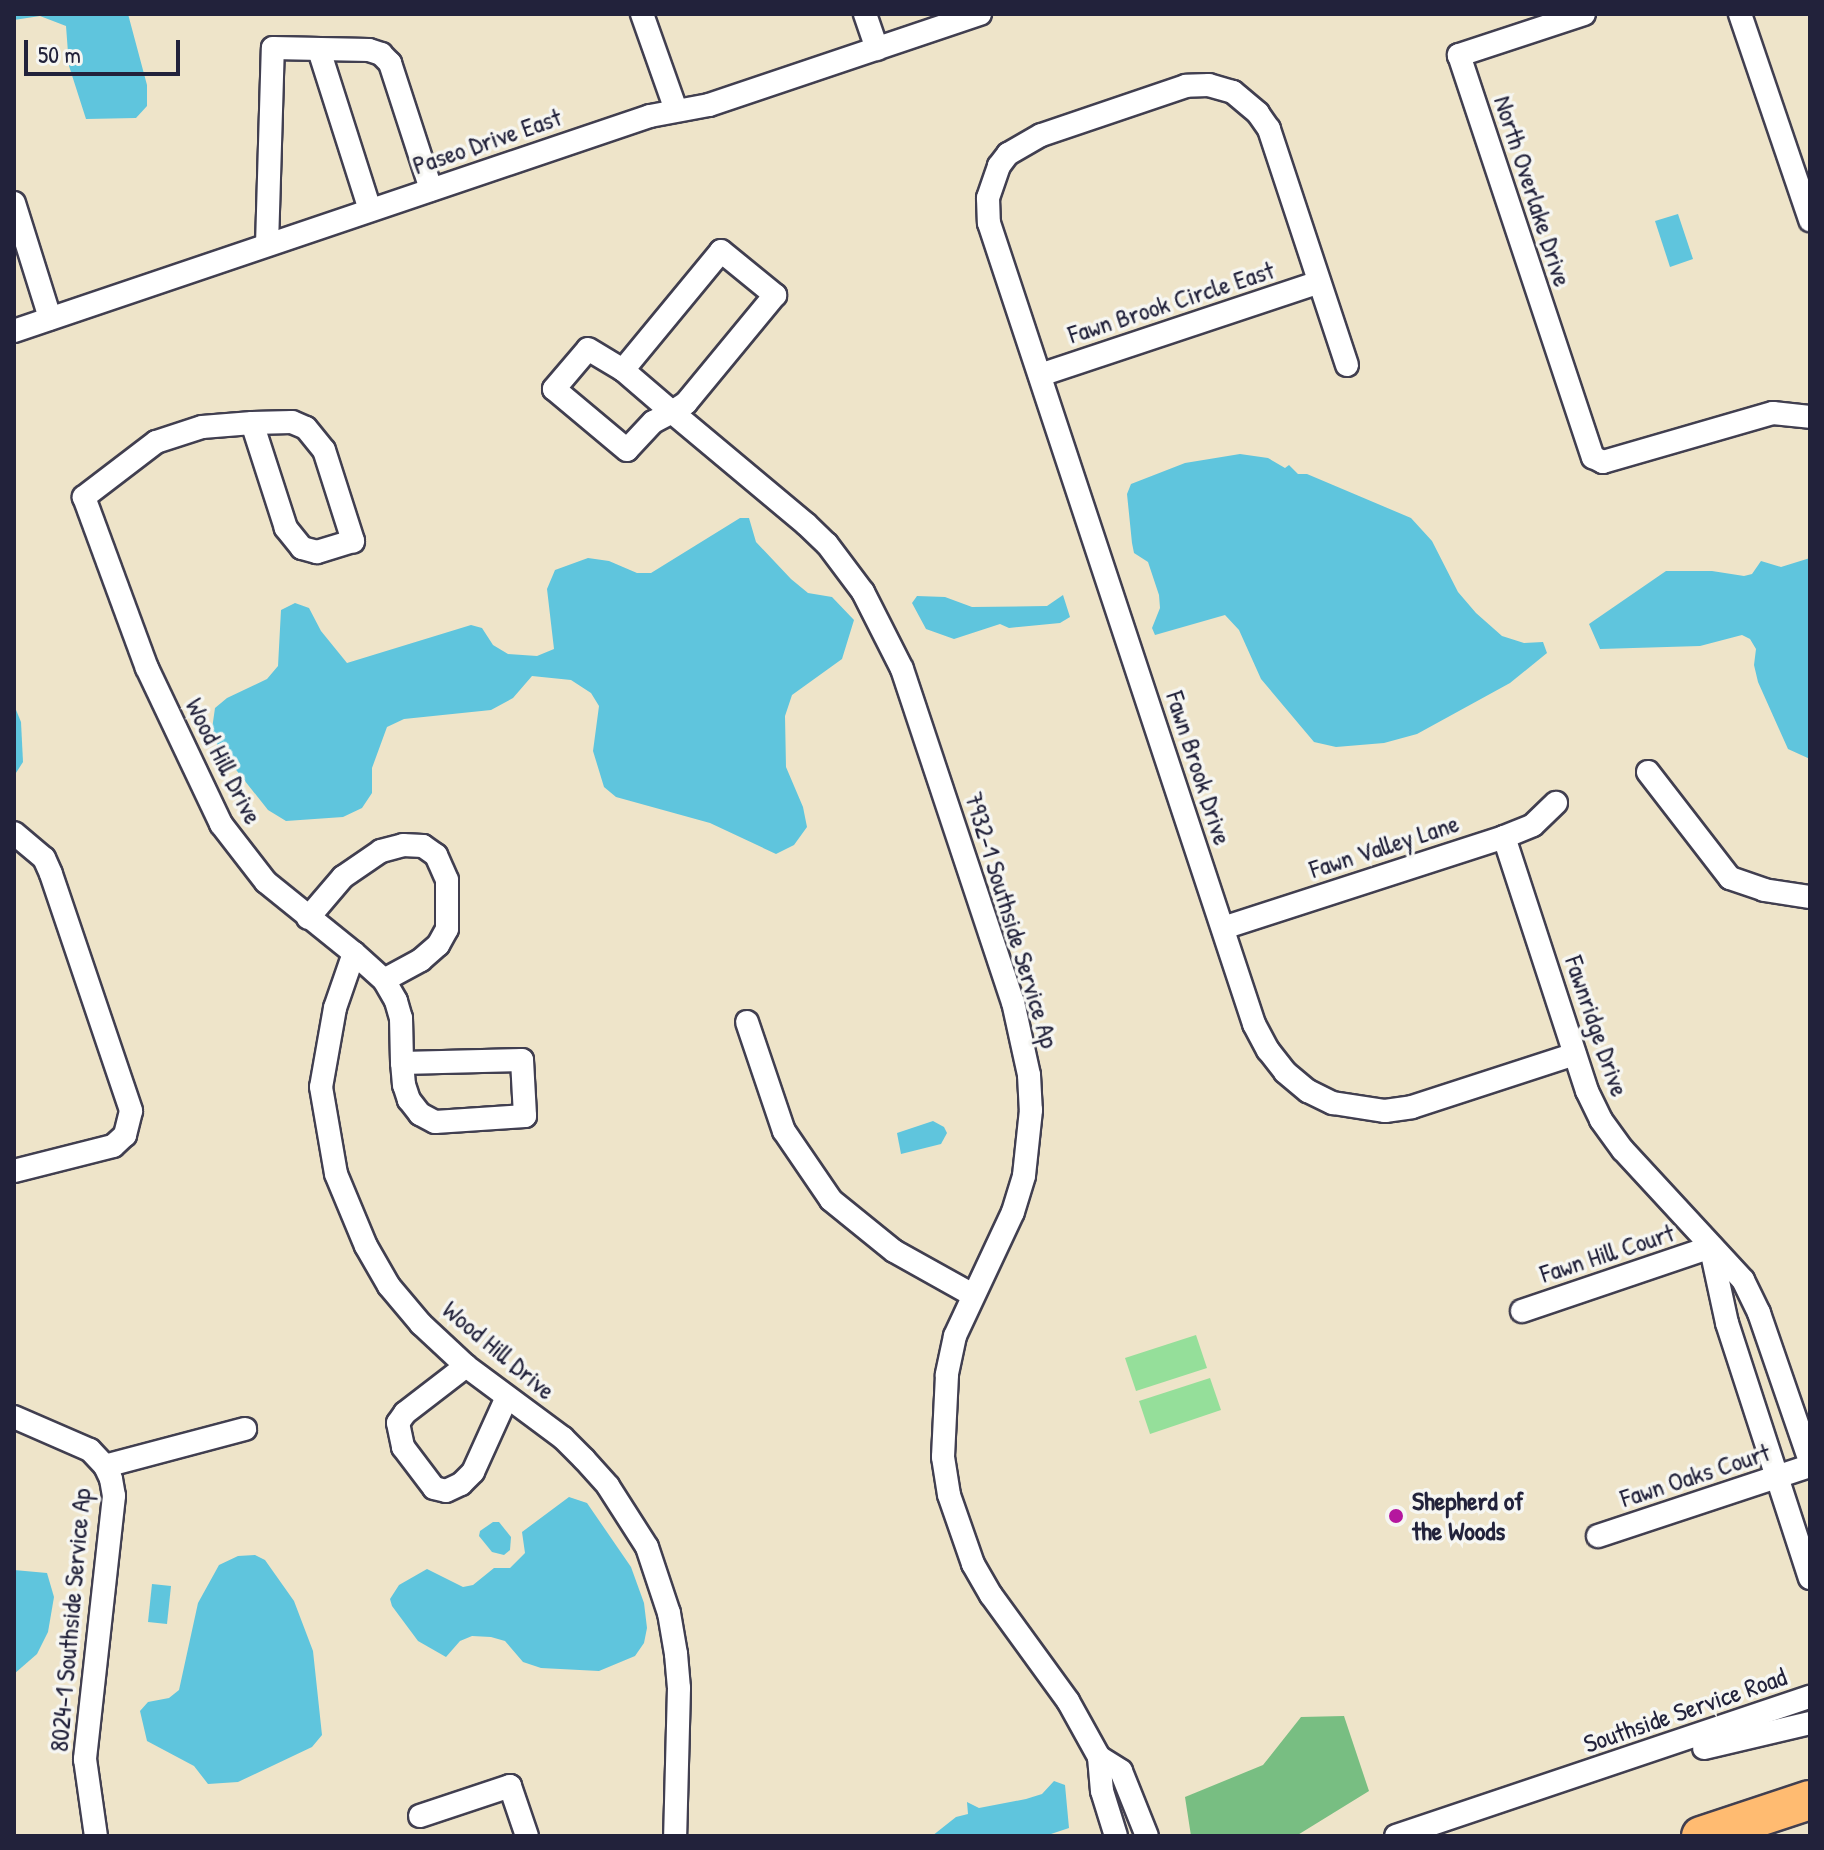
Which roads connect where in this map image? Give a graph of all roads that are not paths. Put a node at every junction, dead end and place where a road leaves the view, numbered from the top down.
1 (642, 14) edge
2 (865, 14) edge
3 (980, 14) edge
4 (1584, 14) edge
5 (1740, 14) edge
6 (877, 49) junction
7 (319, 50) junction
8 (676, 110) junction
9 (431, 189) junction
10 (14, 203) edge
11 (370, 210) junction
12 (1810, 220) edge
13 (267, 245) junction
14 (1319, 282) junction
15 (50, 318) junction
16 (14, 331) edge
17 (1347, 365) dead end
18 (623, 370) junction
19 (1040, 375) junction
20 (672, 412) junction
21 (1810, 417) edge
22 (252, 423) junction
23 (1648, 772) dead end
24 (1556, 803) dead end
25 (14, 833) edge
26 (1504, 837) junction
27 (1810, 897) edge
28 (308, 918) junction
29 (1223, 928) junction
30 (354, 953) junction
31 (384, 980) junction
32 (747, 1022) dead end
33 (1575, 1054) junction
34 (402, 1063) junction
35 (14, 1171) edge
36 (1711, 1247) junction
37 (973, 1295) junction
38 (1522, 1311) dead end
39 (466, 1366) junction
40 (507, 1397) junction
41 (14, 1417) edge
42 (245, 1429) dead end
43 (1810, 1464) edge
44 (105, 1466) junction
45 (1777, 1478) junction
46 (1598, 1536) dead end
47 (1810, 1578) edge
48 (1810, 1697) edge
49 (1810, 1723) edge
50 (1099, 1757) junction
51 (1578, 1777) junction
52 (1810, 1800) edge
53 (420, 1816) dead end
54 (1714, 1833) edge
55 (96, 1836) edge
56 (527, 1836) edge
57 (675, 1836) edge
58 (1116, 1836) edge
59 (1147, 1836) edge
60 (1396, 1836) edge

1 - 8 street
2 - 6 street
3 - 6 street, Paseo Drive East
4 - 21 street, North Overlake Drive
5 - 12 street
6 - 8 street, Paseo Drive East
7 - 9 street
7 - 11 street
7 - 13 street
8 - 9 street, Paseo Drive East
9 - 11 street, Paseo Drive East
10 - 15 street
11 - 13 street, Paseo Drive East
13 - 15 street, Paseo Drive East
14 - 17 street
14 - 19 street, Fawn Brook Circle East
14 - 19 street, Fawn Brook Drive
15 - 16 street, Paseo Drive East
18 - 20 street, 7932-1 Southside Service Ap
18 - 20 street, 7932-1 Southside Service Ap
18 - 20 street
19 - 29 street, Fawn Brook Drive
20 - 37 street, 7932-1 Southside Service Ap
22 - 22 street
22 - 28 street, Wood Hill Drive
23 - 27 street
24 - 26 street, Fawn Valley Lane
25 - 35 street
26 - 29 street, Fawn Valley Lane
26 - 33 street, Fawnridge Drive
28 - 30 street, Wood Hill Drive
28 - 31 street
29 - 33 street, Fawn Brook Drive
30 - 31 street
30 - 39 street, Wood Hill Drive
31 - 34 street
32 - 37 street
33 - 36 street, Fawnridge Drive
34 - 34 street
36 - 38 street, Fawn Hill Court
36 - 43 street, Fawnridge Drive
36 - 45 street
37 - 50 street, 7932-1 Southside Service Ap
39 - 40 street, Wood Hill Drive
39 - 40 street
40 - 57 street, Wood Hill Drive
41 - 44 street, 8024-1 Southside Service Ap
42 - 44 street
43 - 45 street, Fawn Oaks Court
44 - 55 street, 8024-1 Southside Service Ap
45 - 46 street, Fawn Oaks Court
45 - 47 street
48 - 51 street, Southside Service Road
49 - 51 street, Southside Service Road
50 - 58 street, 7932-1 Southside Service Ap
50 - 59 street
51 - 60 street, Southside Service Road
52 - 54 highway
53 - 56 street

